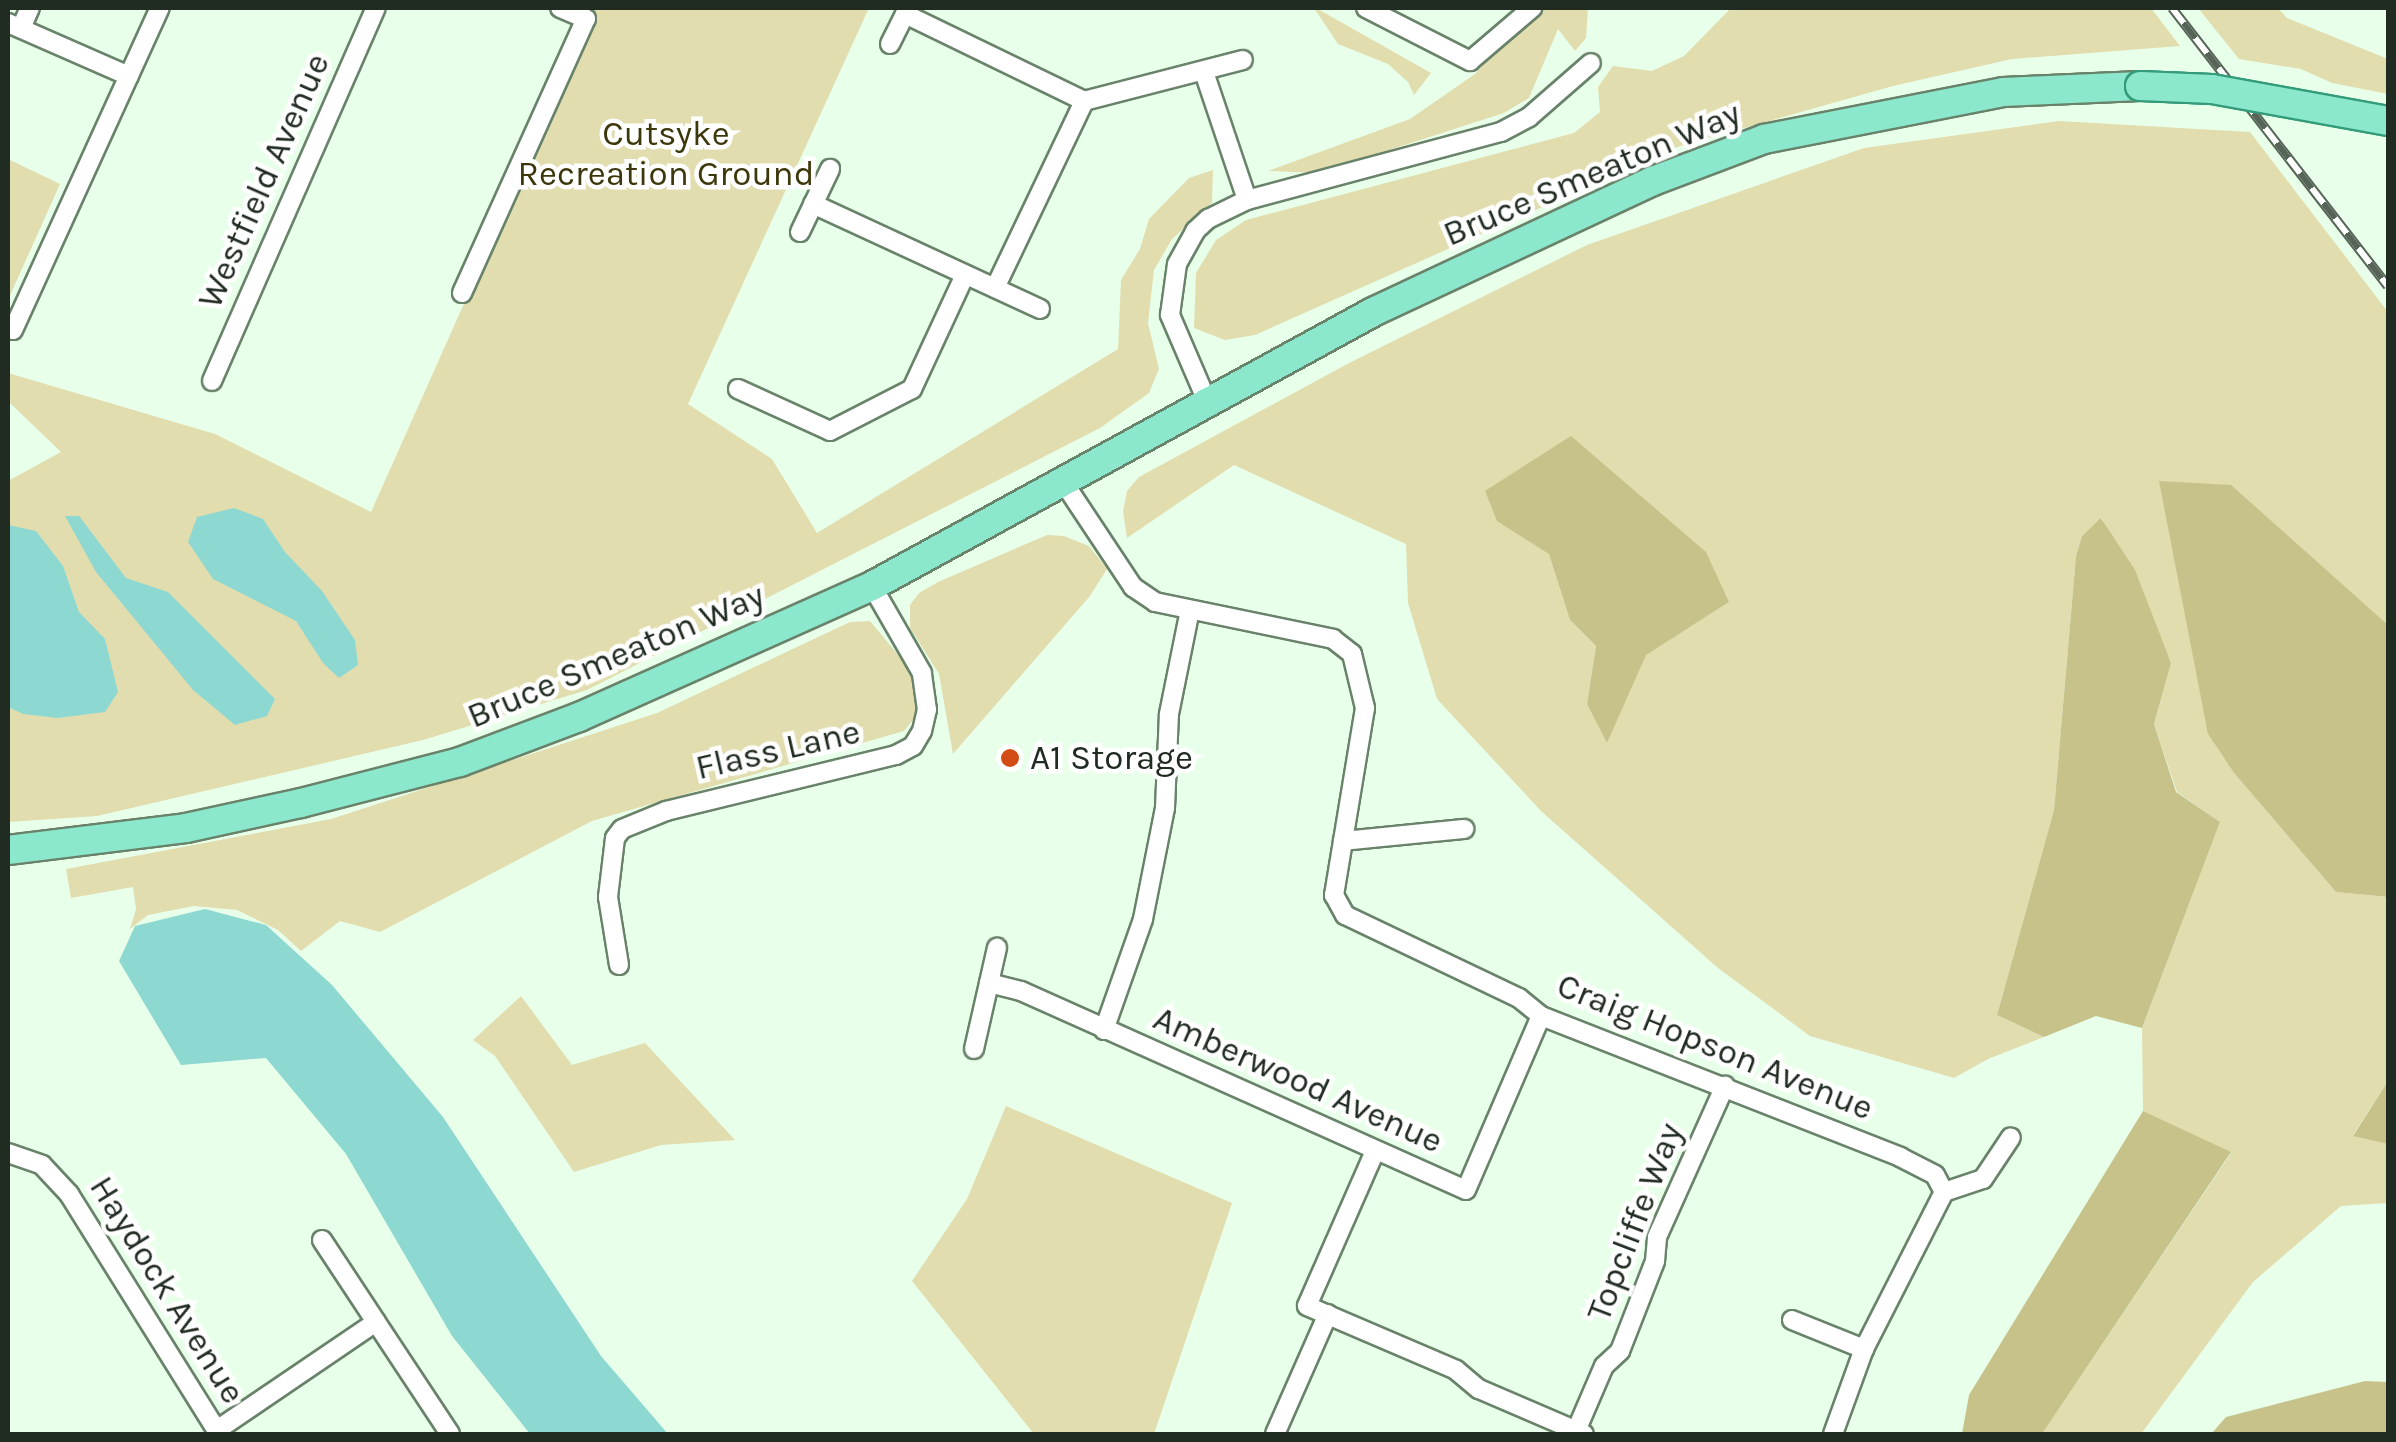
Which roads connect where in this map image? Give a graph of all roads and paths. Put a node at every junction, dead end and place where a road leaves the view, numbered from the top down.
1 (30, 8) edge
2 (160, 8) edge
3 (376, 8) edge
4 (560, 8) edge
5 (1366, 8) edge
6 (1532, 8) edge
7 (906, 11) edge
8 (14, 26) edge
9 (890, 44) dead end
10 (1243, 60) dead end
11 (1590, 63) dead end
12 (1204, 72) junction
13 (129, 76) junction
14 (1084, 101) junction
15 (2388, 120) edge
16 (830, 169) dead end
17 (1247, 200) junction
18 (813, 204) junction
19 (800, 232) dead end
20 (965, 274) junction
21 (995, 288) junction
22 (462, 293) dead end
23 (1040, 309) dead end
24 (14, 330) dead end
25 (212, 381) dead end
26 (738, 389) dead end
27 (1206, 401) junction
28 (1064, 483) junction
29 (872, 586) junction
30 (1190, 610) junction
31 (1464, 830) dead end
32 (1343, 842) junction
33 (8, 850) edge
34 (997, 948) dead end
35 (619, 966) dead end
36 (989, 983) junction
37 (1541, 1016) junction
38 (1104, 1030) junction
39 (974, 1048) dead end
40 (1725, 1086) junction
41 (2011, 1138) dead end
42 (1374, 1151) junction
43 (8, 1153) edge
44 (1944, 1192) junction
45 (322, 1240) dead end
46 (1328, 1314) junction
47 (1792, 1320) dead end
48 (376, 1322) junction
49 (1864, 1350) junction
50 (218, 1432) edge
51 (1580, 1433) edge
52 (450, 1434) edge
53 (1275, 1434) edge
54 (1833, 1434) edge

1 - 8 street
2 - 13 street
3 - 25 street, Westfield Avenue
4 - 22 street
5 - 6 street
7 - 9 street
7 - 14 street
8 - 13 street
10 - 12 street
11 - 17 street
12 - 14 street
12 - 17 street
13 - 24 street
14 - 21 street
15 - 27 main road, Bruce Smeaton Way, bridge
16 - 18 street
17 - 27 street
18 - 19 street
18 - 20 street
20 - 21 street
20 - 26 street
21 - 23 street
27 - 28 main road, Bruce Smeaton Way
28 - 29 main road, Bruce Smeaton Way
28 - 30 street, Craig Hopson Avenue
29 - 33 main road, Bruce Smeaton Way
29 - 35 street, Flass Lane
30 - 32 street, Craig Hopson Avenue
30 - 38 street, Amberwood Avenue
31 - 32 street
32 - 37 street, Craig Hopson Avenue
34 - 36 street
36 - 38 street, Amberwood Avenue
36 - 39 street
37 - 40 street, Craig Hopson Avenue
37 - 42 street, Amberwood Avenue
38 - 42 street, Amberwood Avenue
40 - 44 street, Craig Hopson Avenue
40 - 51 street, Topcliffe Way
41 - 44 street
42 - 46 street
43 - 50 street, Haydock Avenue
44 - 49 street
45 - 48 street
46 - 51 street
46 - 53 street
47 - 49 street
48 - 50 street
48 - 52 street
49 - 54 street

